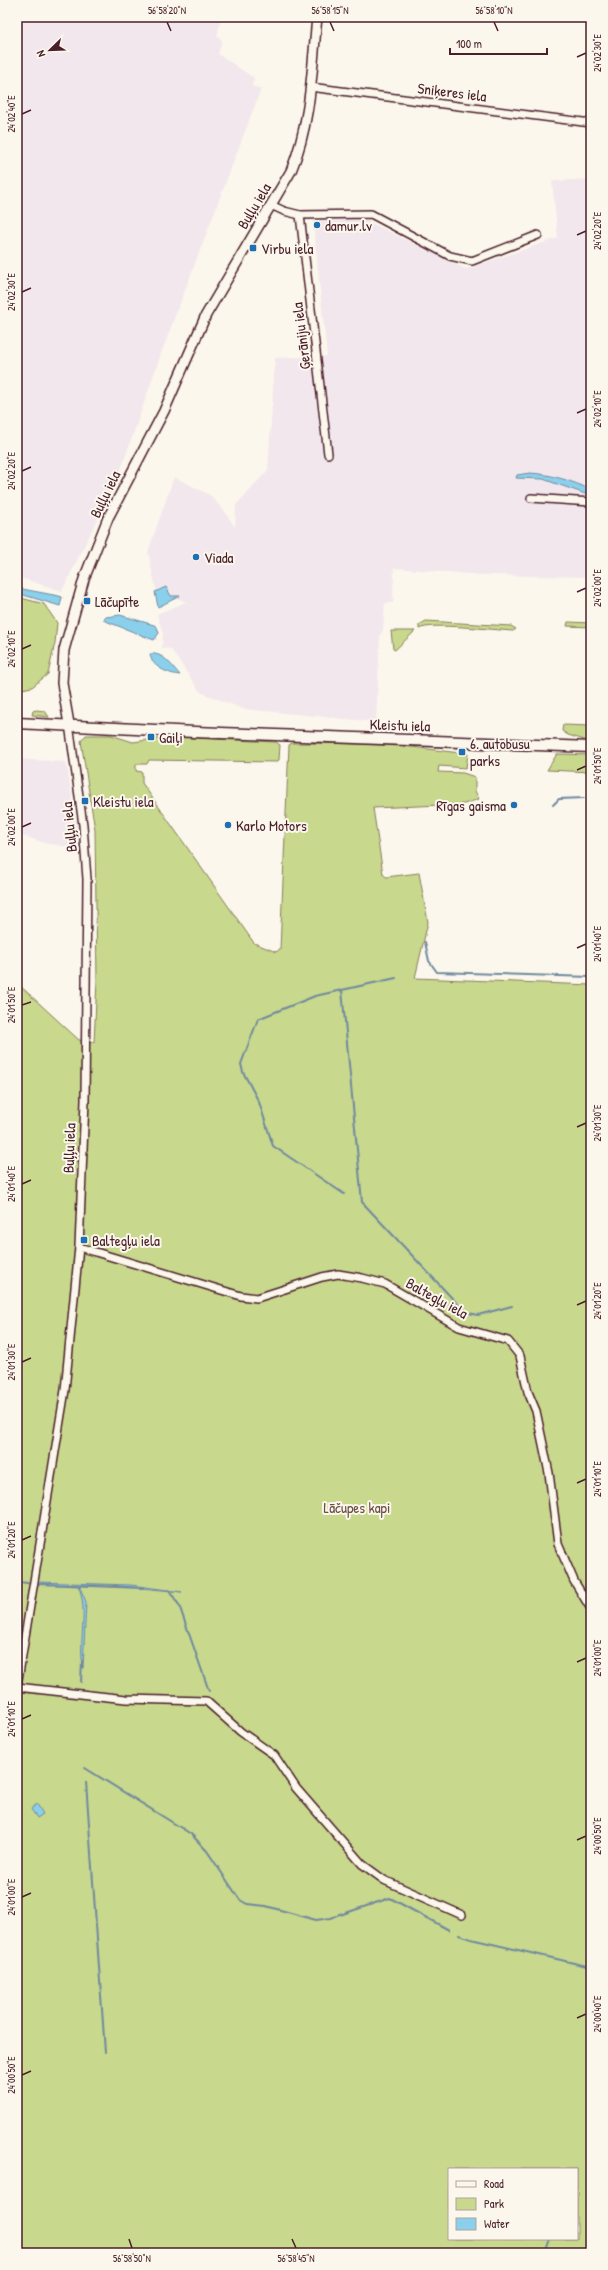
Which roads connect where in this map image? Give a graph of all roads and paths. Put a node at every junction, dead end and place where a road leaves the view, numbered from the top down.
1 (316, 17) edge
2 (310, 87) junction
3 (591, 123) edge
4 (271, 205) junction
5 (300, 215) junction
6 (538, 235) dead end
7 (328, 454) dead end
8 (531, 498) dead end
9 (591, 502) edge
10 (17, 722) edge
11 (69, 724) junction
12 (591, 747) edge
13 (79, 1247) junction
14 (591, 1609) edge
15 (17, 1686) edge
16 (462, 1915) dead end

1 - 2 street, Buļļu iela
2 - 3 street, Sniķeres iela
2 - 4 street, Buļļu iela
4 - 5 street
4 - 11 street, Buļļu iela
5 - 6 street
5 - 7 street, Ģerāniju iela
8 - 9 street
10 - 11 main road, Kleistu iela
11 - 12 main road, Kleistu iela
11 - 13 street, Buļļu iela
13 - 14 street, Baltegļu iela
13 - 15 street, Buļļu iela
15 - 16 street

